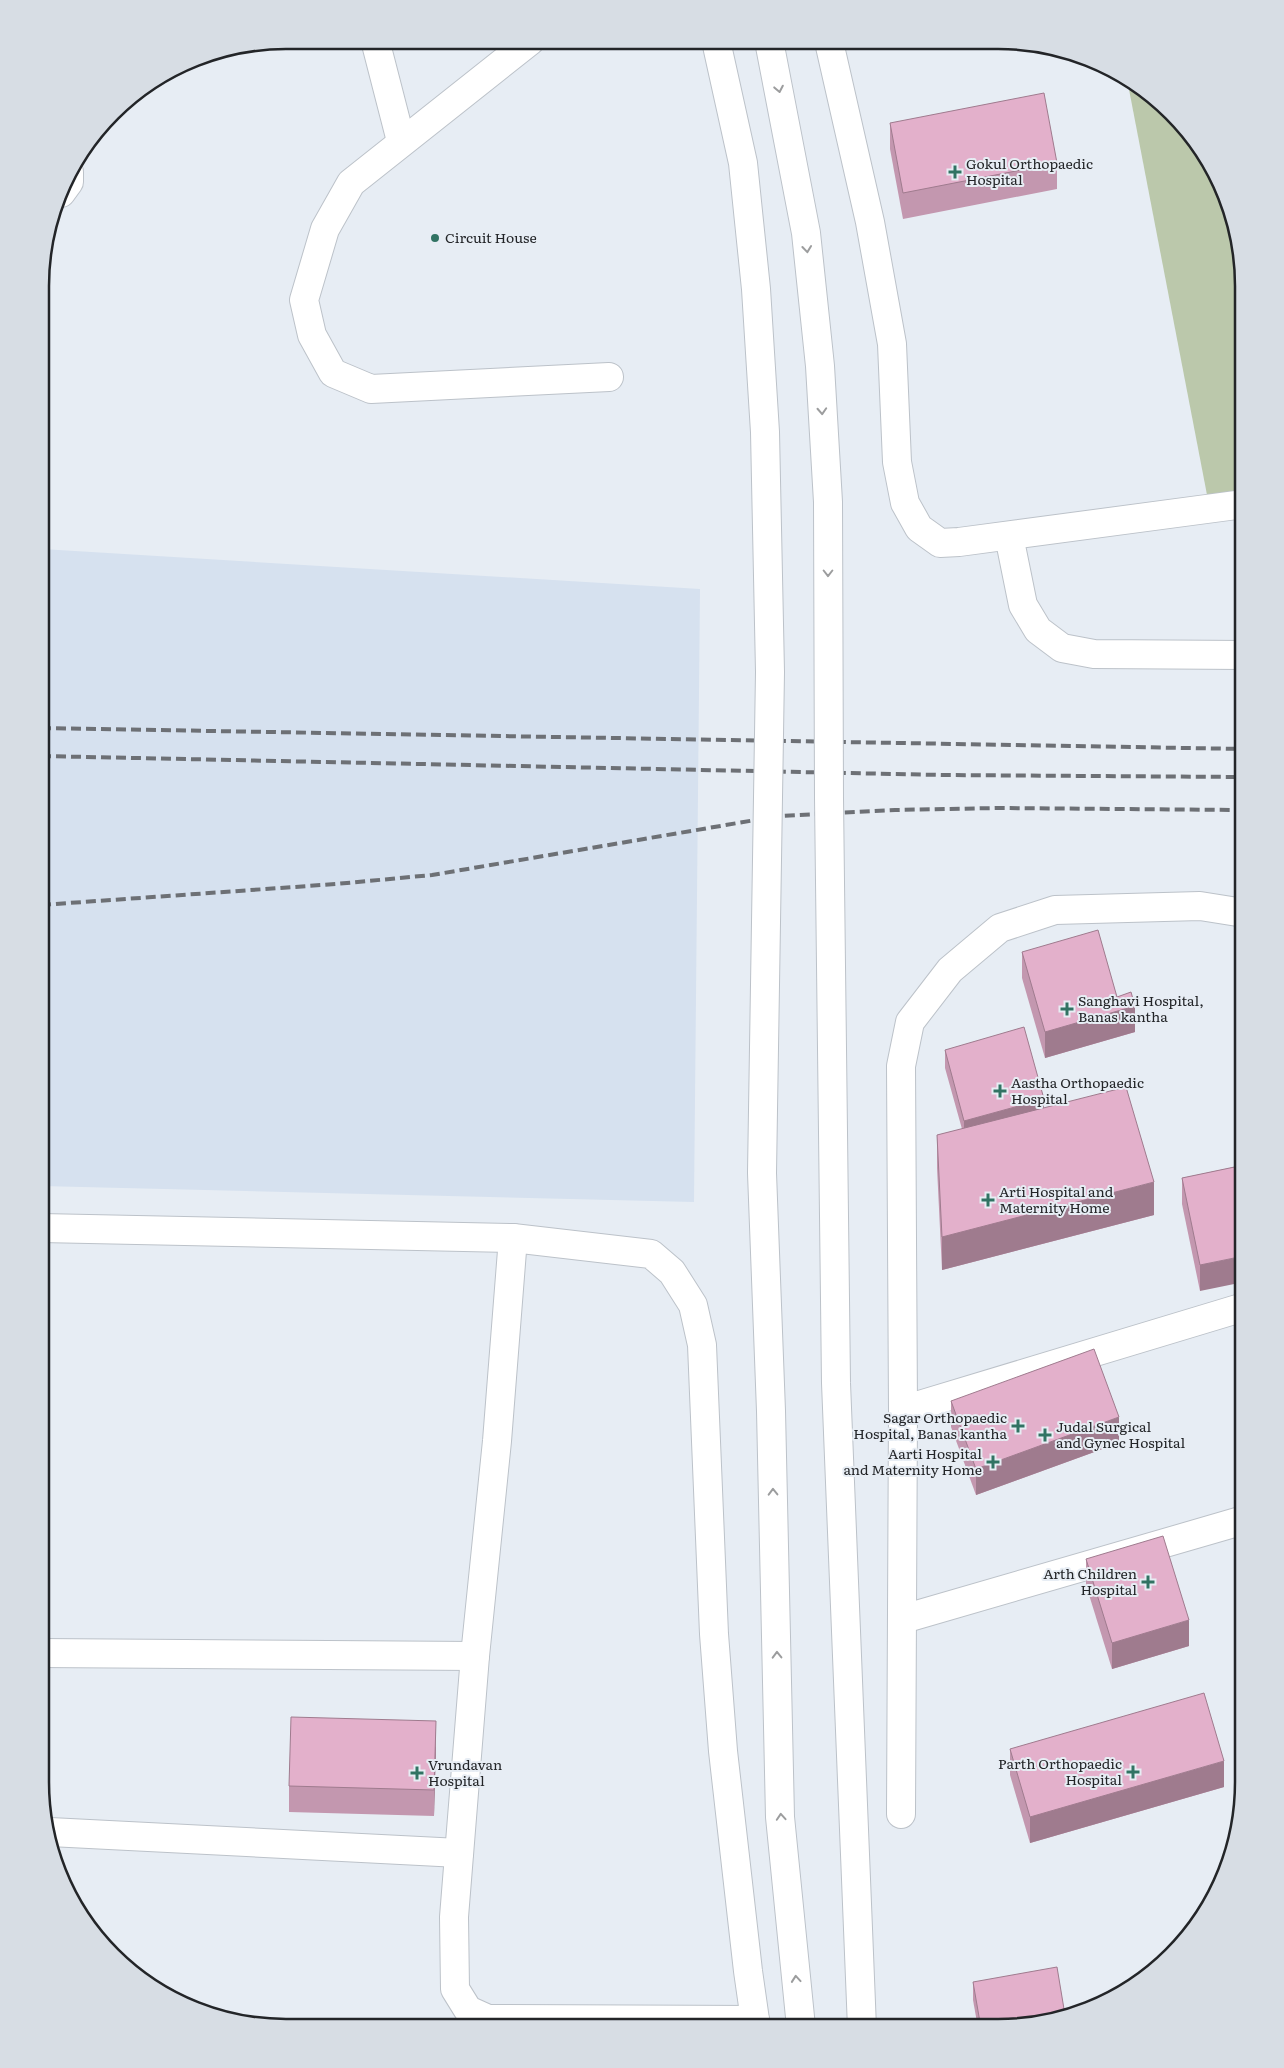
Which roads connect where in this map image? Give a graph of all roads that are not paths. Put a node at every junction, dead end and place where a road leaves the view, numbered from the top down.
1 (377, 49) edge
2 (520, 49) edge
3 (718, 49) edge
4 (772, 49) edge
5 (831, 49) edge
6 (401, 141) junction
7 (609, 376) dead end
8 (1235, 505) edge
9 (1008, 536) junction
10 (1235, 655) edge
11 (1235, 912) edge
12 (49, 1228) edge
13 (514, 1238) junction
14 (1235, 1310) edge
15 (903, 1410) junction
16 (1235, 1523) edge
17 (903, 1619) junction
18 (49, 1653) edge
19 (476, 1656) junction
20 (901, 1814) dead end
21 (54, 1832) edge
22 (459, 1853) junction
23 (488, 2019) edge
24 (755, 2019) edge
25 (800, 2019) edge
26 (862, 2019) edge

1 - 6 street
2 - 6 street
25 -> 3 street, bridge
4 -> 26 street, bridge
5 - 9 street
6 - 7 street
8 - 9 street
9 - 10 street
11 - 15 street
12 - 13 street
13 - 19 street
13 - 24 street
14 - 15 street
15 - 17 street
16 - 17 street
17 - 20 street
18 - 19 street
19 - 22 street
21 - 22 street
22 - 23 street

